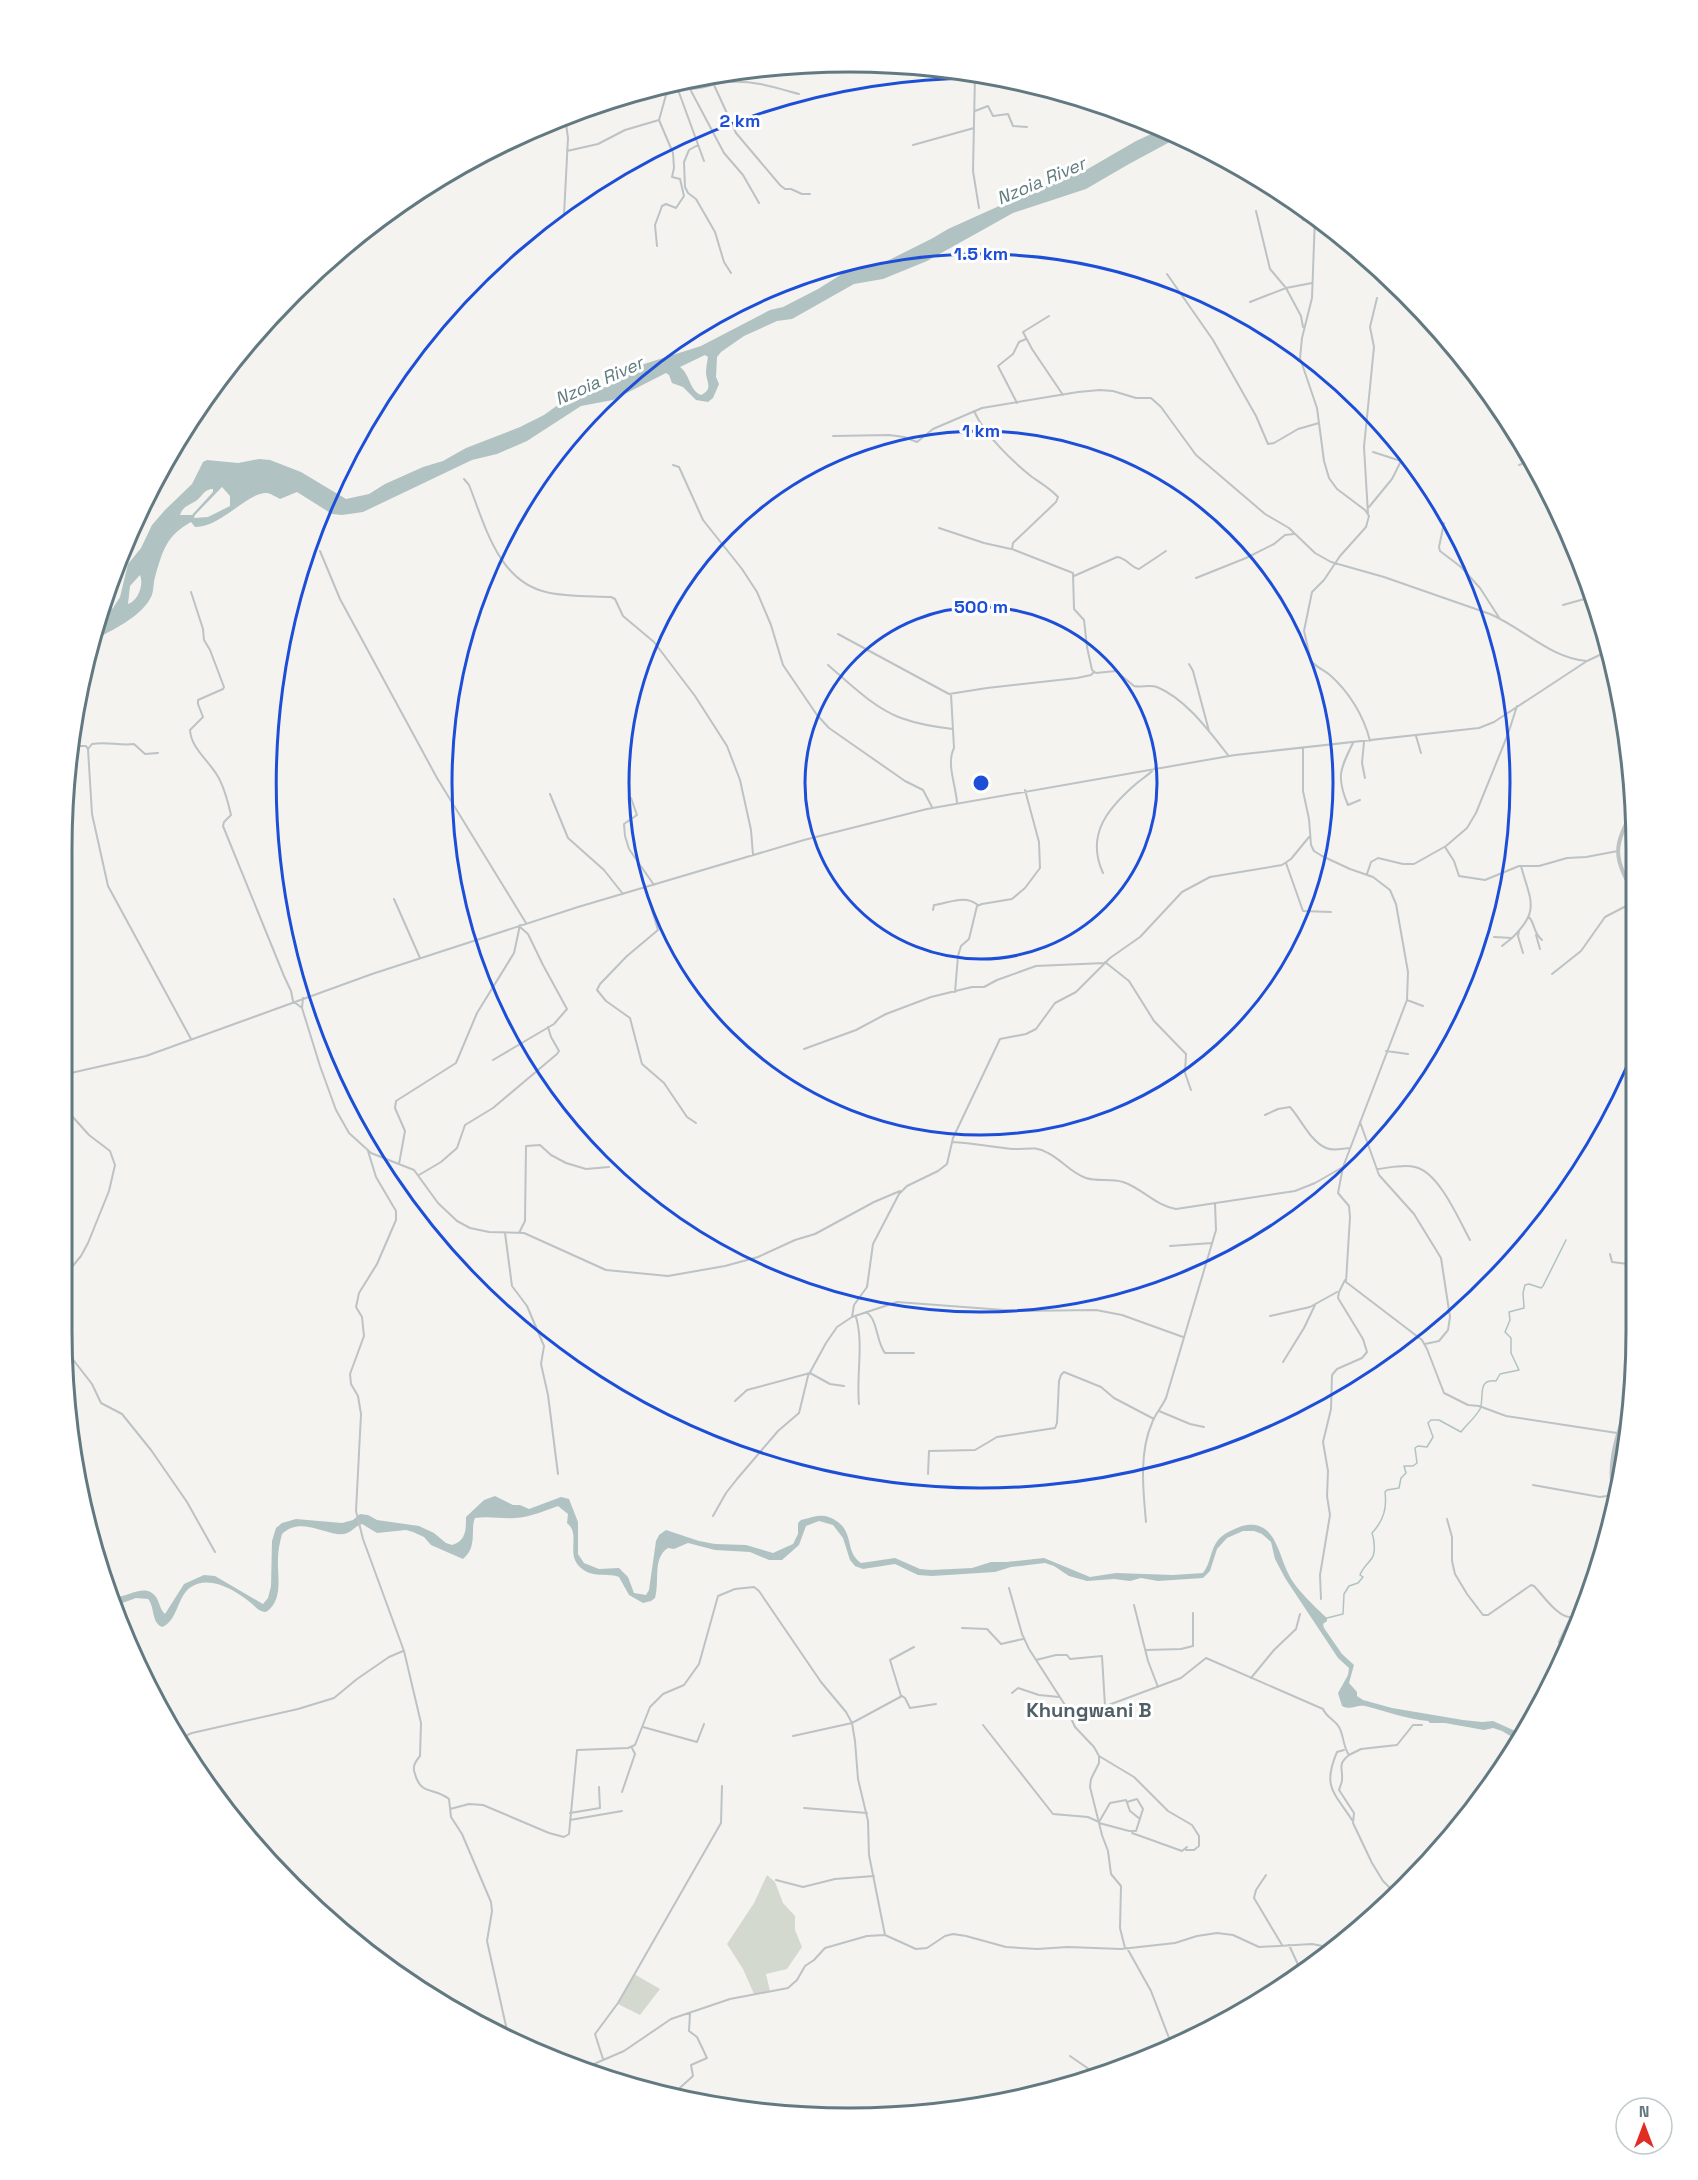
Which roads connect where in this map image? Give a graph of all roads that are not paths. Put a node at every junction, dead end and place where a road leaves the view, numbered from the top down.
1 (975, 83) edge
2 (714, 85) junction
3 (686, 89) edge
4 (690, 90) junction
5 (681, 91) edge
6 (668, 93) edge
7 (799, 94) dead end
8 (975, 111) junction
9 (659, 120) junction
10 (566, 126) edge
11 (1027, 127) dead end
12 (974, 128) junction
13 (698, 145) junction
14 (913, 145) dead end
15 (567, 151) junction
16 (704, 161) dead end
17 (810, 194) dead end
18 (759, 203) dead end
19 (979, 207) dead end
20 (1256, 211) dead end
21 (564, 215) dead end
22 (1315, 228) edge
23 (657, 246) dead end
24 (731, 273) dead end
25 (1167, 274) dead end
26 (1312, 283) junction
27 (1286, 288) junction
28 (1377, 298) dead end
29 (1250, 302) dead end
30 (1049, 316) dead end
31 (1303, 330) junction
32 (1026, 339) junction
33 (1063, 395) junction
34 (1017, 403) junction
35 (974, 411) junction
36 (1319, 423) junction
37 (833, 436) dead end
38 (1373, 452) dead end
39 (1523, 463) edge
40 (673, 465) dead end
41 (1519, 465) dead end
42 (464, 479) dead end
43 (1369, 507) junction
44 (1368, 514) junction
45 (1444, 523) dead end
46 (939, 528) dead end
47 (1295, 534) junction
48 (1012, 550) junction
49 (320, 551) dead end
50 (1166, 551) dead end
51 (1335, 563) junction
52 (1074, 576) junction
53 (1196, 578) dead end
54 (191, 592) dead end
55 (1585, 599) edge
56 (1563, 605) dead end
57 (1500, 619) junction
58 (838, 634) dead end
59 (1601, 654) edge
60 (1587, 660) junction
61 (1189, 664) dead end
62 (828, 665) dead end
63 (1094, 672) junction
64 (951, 694) junction
65 (1517, 706) junction
66 (953, 729) junction
67 (1210, 733) junction
68 (1416, 736) junction
69 (1370, 741) junction
70 (1364, 742) junction
71 (1353, 743) junction
72 (79, 746) edge
73 (1303, 748) junction
74 (88, 749) junction
75 (158, 753) dead end
76 (1421, 753) dead end
77 (1229, 756) junction
78 (1155, 768) junction
79 (1365, 778) dead end
80 (1025, 790) junction
81 (550, 794) dead end
82 (631, 798) dead end
83 (1360, 800) dead end
84 (957, 803) junction
85 (933, 808) junction
86 (1625, 825) edge
87 (1309, 837) junction
88 (1445, 847) junction
89 (1618, 851) junction
90 (753, 855) junction
91 (1286, 863) junction
92 (1521, 866) junction
93 (1103, 873) dead end
94 (1366, 874) junction
95 (1626, 879) edge
96 (654, 885) junction
97 (645, 888) junction
98 (622, 894) junction
99 (394, 899) dead end
100 (978, 905) junction
101 (1626, 906) edge
102 (933, 910) dead end
103 (1331, 912) dead end
104 (1529, 917) junction
105 (527, 923) junction
106 (520, 926) junction
107 (1519, 931) junction
108 (1536, 935) junction
109 (1494, 937) dead end
110 (1512, 938) junction
111 (1542, 940) dead end
112 (1502, 946) dead end
113 (1540, 949) dead end
114 (1523, 954) dead end
115 (420, 958) junction
116 (1105, 962) junction
117 (1552, 974) dead end
118 (956, 992) junction
119 (303, 998) junction
120 (1407, 1000) junction
121 (294, 1001) junction
122 (1423, 1006) dead end
123 (302, 1008) junction
124 (549, 1027) junction
125 (191, 1039) junction
126 (804, 1049) dead end
127 (1386, 1051) junction
128 (1408, 1054) dead end
129 (493, 1060) dead end
130 (72, 1073) edge
131 (1191, 1090) dead end
132 (1265, 1115) dead end
133 (72, 1117) edge
134 (696, 1122) dead end
135 (1360, 1122) junction
136 (951, 1142) junction
137 (1350, 1148) junction
138 (368, 1151) junction
139 (399, 1164) junction
140 (609, 1167) dead end
141 (1342, 1167) junction
142 (1377, 1169) junction
143 (419, 1175) junction
144 (900, 1191) junction
145 (1215, 1203) junction
146 (505, 1233) junction
147 (519, 1233) junction
148 (1470, 1240) dead end
149 (1212, 1244) junction
150 (1170, 1246) dead end
151 (1610, 1254) dead end
152 (1612, 1262) junction
153 (1626, 1263) edge
154 (1607, 1264) dead end
155 (72, 1267) edge
156 (1346, 1280) junction
157 (1339, 1292) junction
158 (1315, 1305) junction
159 (866, 1312) junction
160 (1270, 1316) dead end
161 (854, 1317) junction
162 (1183, 1337) junction
163 (1425, 1344) junction
164 (914, 1353) dead end
165 (73, 1359) edge
166 (1283, 1362) dead end
167 (810, 1373) junction
168 (844, 1386) dead end
169 (735, 1401) dead end
170 (859, 1404) dead end
171 (1159, 1411) junction
172 (1154, 1419) junction
173 (1204, 1427) dead end
174 (1619, 1433) edge
175 (1619, 1435) edge
176 (558, 1474) dead end
177 (928, 1474) dead end
178 (1611, 1480) edge
179 (1533, 1485) dead end
180 (1608, 1496) edge
181 (713, 1516) dead end
182 (1447, 1519) dead end
183 (1146, 1521) dead end
184 (215, 1552) dead end
185 (1009, 1588) dead end
186 (1321, 1599) dead end
187 (1134, 1605) dead end
188 (1193, 1612) dead end
189 (1300, 1614) dead end
190 (1570, 1617) joint
191 (962, 1628) dead end
192 (1024, 1639) junction
193 (1560, 1644) edge
194 (914, 1647) dead end
195 (405, 1650) junction
196 (1146, 1650) junction
197 (1036, 1660) junction
198 (1251, 1678) junction
199 (1158, 1687) junction
200 (1012, 1693) dead end
201 (901, 1696) junction
202 (1060, 1697) junction
203 (936, 1704) dead end
204 (1105, 1707) junction
205 (1071, 1719) junction
206 (852, 1723) junction
207 (704, 1724) dead end
208 (983, 1725) dead end
209 (1422, 1725) dead end
210 (643, 1727) junction
211 (186, 1736) edge
212 (793, 1736) dead end
213 (632, 1748) junction
214 (1345, 1749) junction
215 (1349, 1755) junction
216 (1099, 1756) junction
217 (1105, 1761) junction
218 (1099, 1763) junction
219 (722, 1786) dead end
220 (599, 1787) dead end
221 (622, 1792) dead end
222 (1126, 1802) junction
223 (804, 1808) dead end
224 (450, 1809) junction
225 (622, 1811) dead end
226 (570, 1813) junction
227 (867, 1813) junction
228 (1140, 1819) junction
229 (570, 1820) junction
230 (1099, 1822) junction
231 (1353, 1823) junction
232 (1126, 1831) junction
233 (1266, 1875) dead end
234 (874, 1876) junction
235 (776, 1880) dead end
236 (1390, 1887) edge
237 (885, 1935) junction
238 (1282, 1945) junction
239 (1289, 1945) junction
240 (1323, 1946) edge
241 (1126, 1948) junction
242 (1298, 1965) edge
243 (690, 2013) junction
244 (507, 2029) edge
245 (1169, 2039) edge
246 (1070, 2056) dead end
247 (603, 2059) junction
248 (592, 2064) edge
249 (1090, 2070) edge
250 (679, 2089) edge

1 - 8 street
2 - 4 street
2 - 7 street
2 - 17 street
3 - 4 street
4 - 18 street
5 - 13 street
6 - 9 street
8 - 11 street
8 - 12 street
9 - 15 street
9 - 23 street
10 - 15 street
12 - 14 street
12 - 19 street
13 - 16 street
13 - 24 street
15 - 21 street
20 - 27 street
22 - 26 street
25 - 36 street
26 - 27 street
26 - 31 street
27 - 29 street
27 - 31 street
28 - 43 street
30 - 32 street
31 - 36 street
32 - 33 street
32 - 34 street
33 - 34 street
33 - 47 street
34 - 35 street
35 - 37 street
35 - 48 street
36 - 44 street
38 - 43 street
39 - 41 street
40 - 85 street
42 - 90 street
43 - 44 street
44 - 51 street
45 - 57 street
46 - 48 street
47 - 51 street
47 - 53 street
48 - 52 street
49 - 105 street
50 - 52 street
51 - 57 street
51 - 69 street
52 - 63 street
54 - 121 street
55 - 56 street
57 - 60 street
58 - 64 street
59 - 60 street
60 - 65 street
61 - 67 street
62 - 66 street
63 - 64 street
63 - 67 street
64 - 66 street
65 - 68 street
65 - 88 street
66 - 84 street
67 - 77 street
68 - 69 street
68 - 76 street
69 - 70 street
70 - 71 street
70 - 79 street
71 - 73 street
71 - 83 street
72 - 74 street
73 - 77 street
73 - 87 street
74 - 75 street
74 - 125 street
77 - 78 street
78 - 80 street
78 - 93 street
80 - 84 street
80 - 100 street
81 - 98 street
82 - 96 street
84 - 85 street
85 - 90 street
86 - 89 street
87 - 91 street
87 - 94 street
88 - 92 street
88 - 94 street
89 - 92 street
89 - 95 street
90 - 96 street
91 - 103 street
91 - 116 street
92 - 104 street
94 - 120 street
96 - 97 street
97 - 98 street
97 - 134 street
98 - 105 street
99 - 115 street
100 - 102 street
100 - 118 street
101 - 117 street
104 - 107 street
104 - 108 street
105 - 106 street
106 - 115 street
106 - 124 street
106 - 139 street
107 - 110 street
107 - 114 street
108 - 111 street
108 - 113 street
109 - 110 street
110 - 112 street
115 - 119 street
116 - 118 street
116 - 131 street
116 - 136 street
118 - 126 street
119 - 121 street
119 - 123 street
120 - 122 street
120 - 127 street
121 - 123 street
121 - 125 street
123 - 138 street
124 - 129 street
124 - 143 street
125 - 130 street
127 - 128 street
127 - 135 street
132 - 137 street
133 - 155 street
135 - 137 street
135 - 142 street
136 - 144 street
136 - 145 street
137 - 141 street
138 - 139 street
138 - 195 street
139 - 143 street
140 - 147 street
141 - 145 street
141 - 156 street
142 - 148 street
142 - 163 street
143 - 146 street
144 - 147 street
144 - 161 street
145 - 149 street
146 - 147 street
146 - 176 street
149 - 150 street
149 - 162 street
151 - 152 street
152 - 153 street
152 - 154 street
156 - 157 street
156 - 163 street
157 - 158 street
157 - 186 street
158 - 160 street
158 - 166 street
159 - 161 street
159 - 162 street
159 - 164 street
161 - 167 street
161 - 170 street
162 - 171 street
163 - 174 street
165 - 184 street
167 - 168 street
167 - 169 street
167 - 181 street
171 - 172 street
171 - 173 street
172 - 177 street
172 - 183 street
175 - 178 street
179 - 180 street
182 - 190 street
185 - 192 street
187 - 196 street
188 - 196 street
189 - 198 street
190 - 193 street
191 - 192 street
192 - 197 street
194 - 201 street
195 - 211 street
195 - 224 street
196 - 199 street
197 - 202 street
197 - 204 street
198 - 199 street
198 - 214 street
199 - 204 street
200 - 202 street
201 - 203 street
201 - 206 street
202 - 205 street
204 - 205 street
205 - 216 street
206 - 210 street
206 - 212 street
206 - 227 street
207 - 210 street
208 - 230 street
209 - 215 street
210 - 213 street
213 - 221 street
213 - 226 street
214 - 215 street
214 - 231 street
215 - 231 street
216 - 217 street
216 - 218 street
217 - 218 street
217 - 232 street
218 - 230 street
219 - 247 street
220 - 226 street
222 - 228 street
222 - 228 street
222 - 230 street
223 - 227 street
224 - 229 street
224 - 244 street
225 - 229 street
226 - 229 street
227 - 234 street
228 - 232 street
230 - 232 street
230 - 241 street
231 - 236 street
233 - 238 street
234 - 235 street
234 - 237 street
237 - 241 street
237 - 243 street
238 - 239 street
238 - 241 street
239 - 240 street
239 - 242 street
241 - 245 street
243 - 247 street
243 - 250 street
246 - 249 street
247 - 248 street

